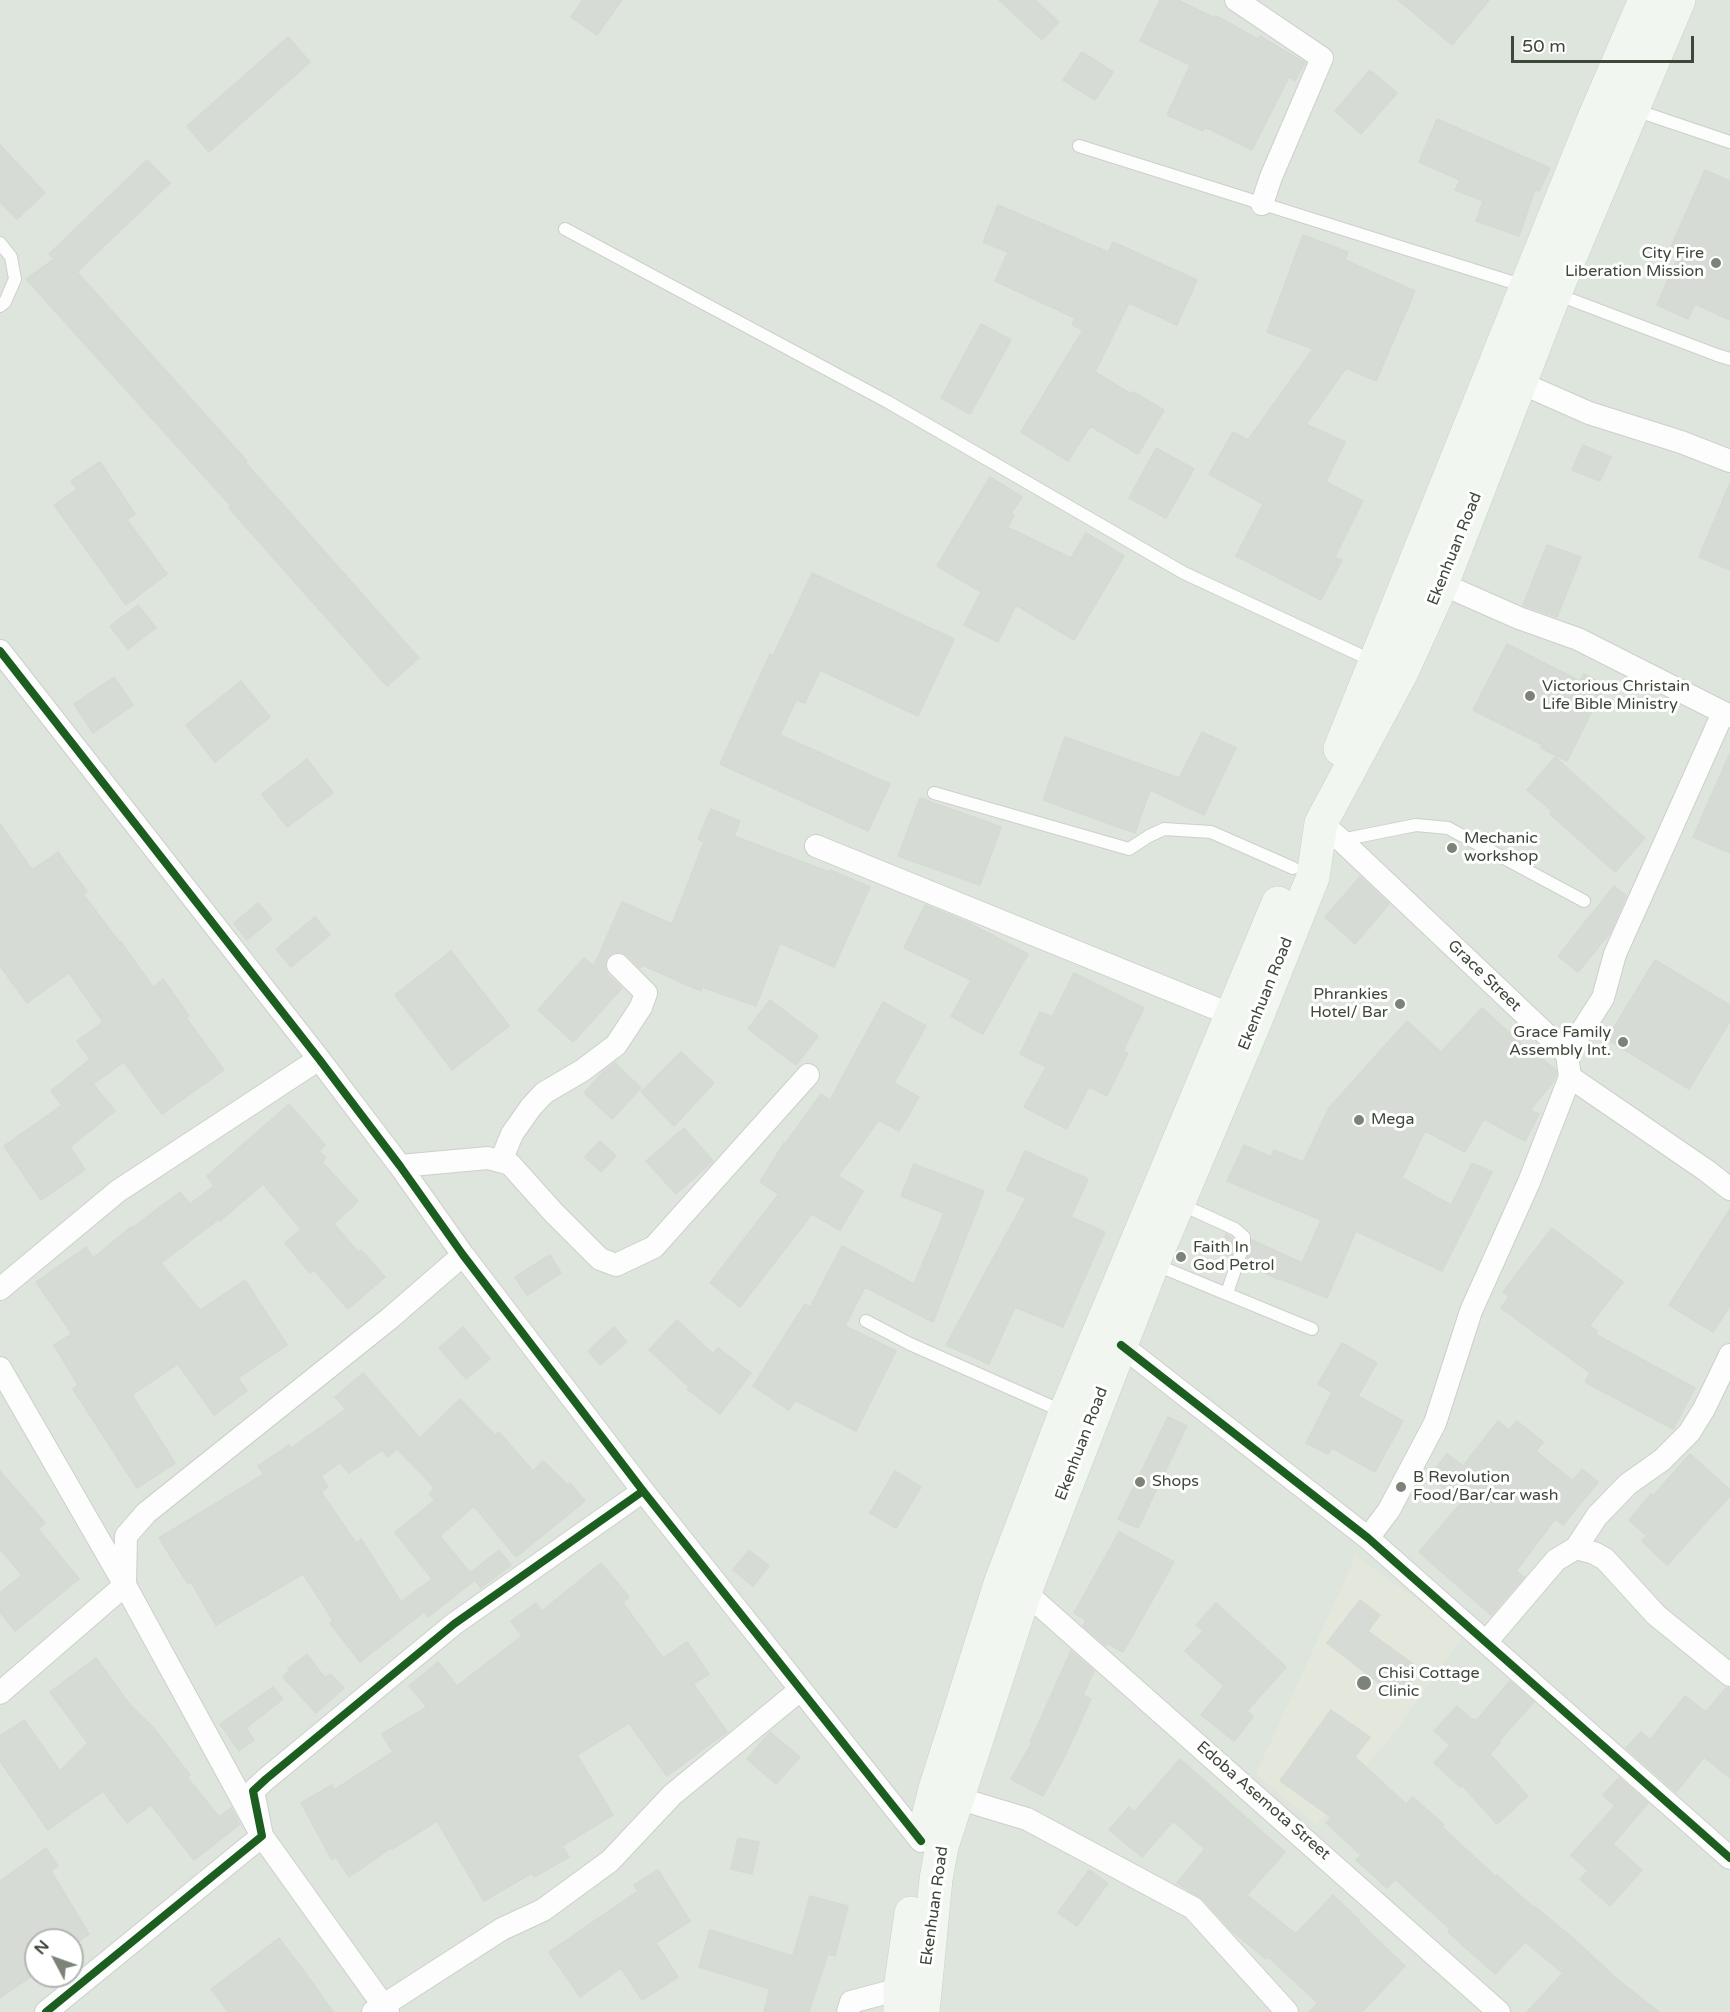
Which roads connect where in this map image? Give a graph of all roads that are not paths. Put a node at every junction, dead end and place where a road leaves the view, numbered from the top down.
1 (1236, 0) edge
2 (1645, 0) edge
3 (1679, 0) edge
4 (1633, 110) junction
5 (1730, 142) edge
6 (1079, 146) dead end
7 (1262, 204) junction
8 (565, 229) dead end
9 (0, 243) edge
10 (1541, 290) junction
11 (0, 306) edge
12 (1730, 359) edge
13 (1521, 383) junction
14 (1730, 461) edge
15 (1442, 584) junction
16 (0, 651) edge
17 (1374, 661) junction
18 (1727, 715) edge
19 (934, 793) dead end
20 (1331, 831) junction
21 (816, 846) dead end
22 (1293, 868) junction
23 (1584, 901) dead end
24 (618, 965) dead end
25 (1232, 1015) junction
26 (1567, 1054) junction
27 (319, 1059) junction
28 (808, 1075) dead end
29 (1570, 1077) junction
30 (501, 1161) junction
31 (400, 1166) junction
32 (1730, 1189) edge
33 (1180, 1203) junction
34 (464, 1255) junction
35 (1153, 1263) junction
36 (0, 1289) edge
37 (1227, 1293) junction
38 (866, 1321) dead end
39 (1312, 1329) dead end
40 (1121, 1346) junction
41 (1730, 1355) edge
42 (0, 1368) edge
43 (1065, 1413) junction
44 (643, 1491) junction
45 (1368, 1538) junction
46 (1576, 1548) junction
47 (125, 1585) junction
48 (1026, 1592) junction
49 (1486, 1642) junction
50 (1730, 1675) edge
51 (800, 1690) junction
52 (0, 1693) edge
53 (957, 1798) junction
54 (262, 1836) junction
55 (921, 1841) junction
56 (1730, 1858) edge
57 (900, 2000) edge
58 (46, 2012) edge
59 (373, 2012) edge
60 (388, 2012) edge
61 (848, 2012) edge
62 (923, 2012) edge
63 (1287, 2012) edge
64 (1499, 2012) edge

1 - 7 street
2 - 10 main road, Ekenhuan Road
3 - 4 main road, Ekenhuan Road
4 - 5 lane
4 - 10 main road, Ekenhuan Road
6 - 7 lane
7 - 10 lane
8 - 17 lane
9 - 11 lane
10 - 12 lane
10 - 13 main road, Ekenhuan Road
10 - 17 main road, Ekenhuan Road
13 - 14 street
13 - 15 main road, Ekenhuan Road
15 - 18 street
15 - 20 main road, Ekenhuan Road
16 - 27 street
17 - 22 main road, Ekenhuan Road
18 - 26 street
19 - 22 lane
20 - 23 lane
20 - 26 street, Grace Street
20 - 33 main road, Ekenhuan Road
21 - 25 street
22 - 25 main road, Ekenhuan Road
24 - 30 street
25 - 43 main road, Ekenhuan Road
26 - 29 street
27 - 31 street
27 - 36 street
28 - 30 street
29 - 32 street
29 - 45 street
30 - 31 street
31 - 34 street
33 - 35 main road, Ekenhuan Road
33 - 37 lane
34 - 44 street
34 - 47 street
35 - 37 lane
35 - 40 main road, Ekenhuan Road
37 - 39 lane
38 - 43 lane
40 - 45 street
40 - 48 main road, Ekenhuan Road
41 - 46 street
42 - 47 street
43 - 55 main road, Ekenhuan Road
44 - 51 street
44 - 54 street
45 - 49 street
46 - 49 street
46 - 50 street
47 - 52 street
47 - 54 street
48 - 53 main road, Ekenhuan Road
48 - 64 street, Edoba Asemota Street
49 - 56 street
51 - 55 street
51 - 59 street
53 - 62 main road, Ekenhuan Road
53 - 63 street
54 - 58 street
54 - 60 street
55 - 57 main road, Ekenhuan Road
57 - 61 street

